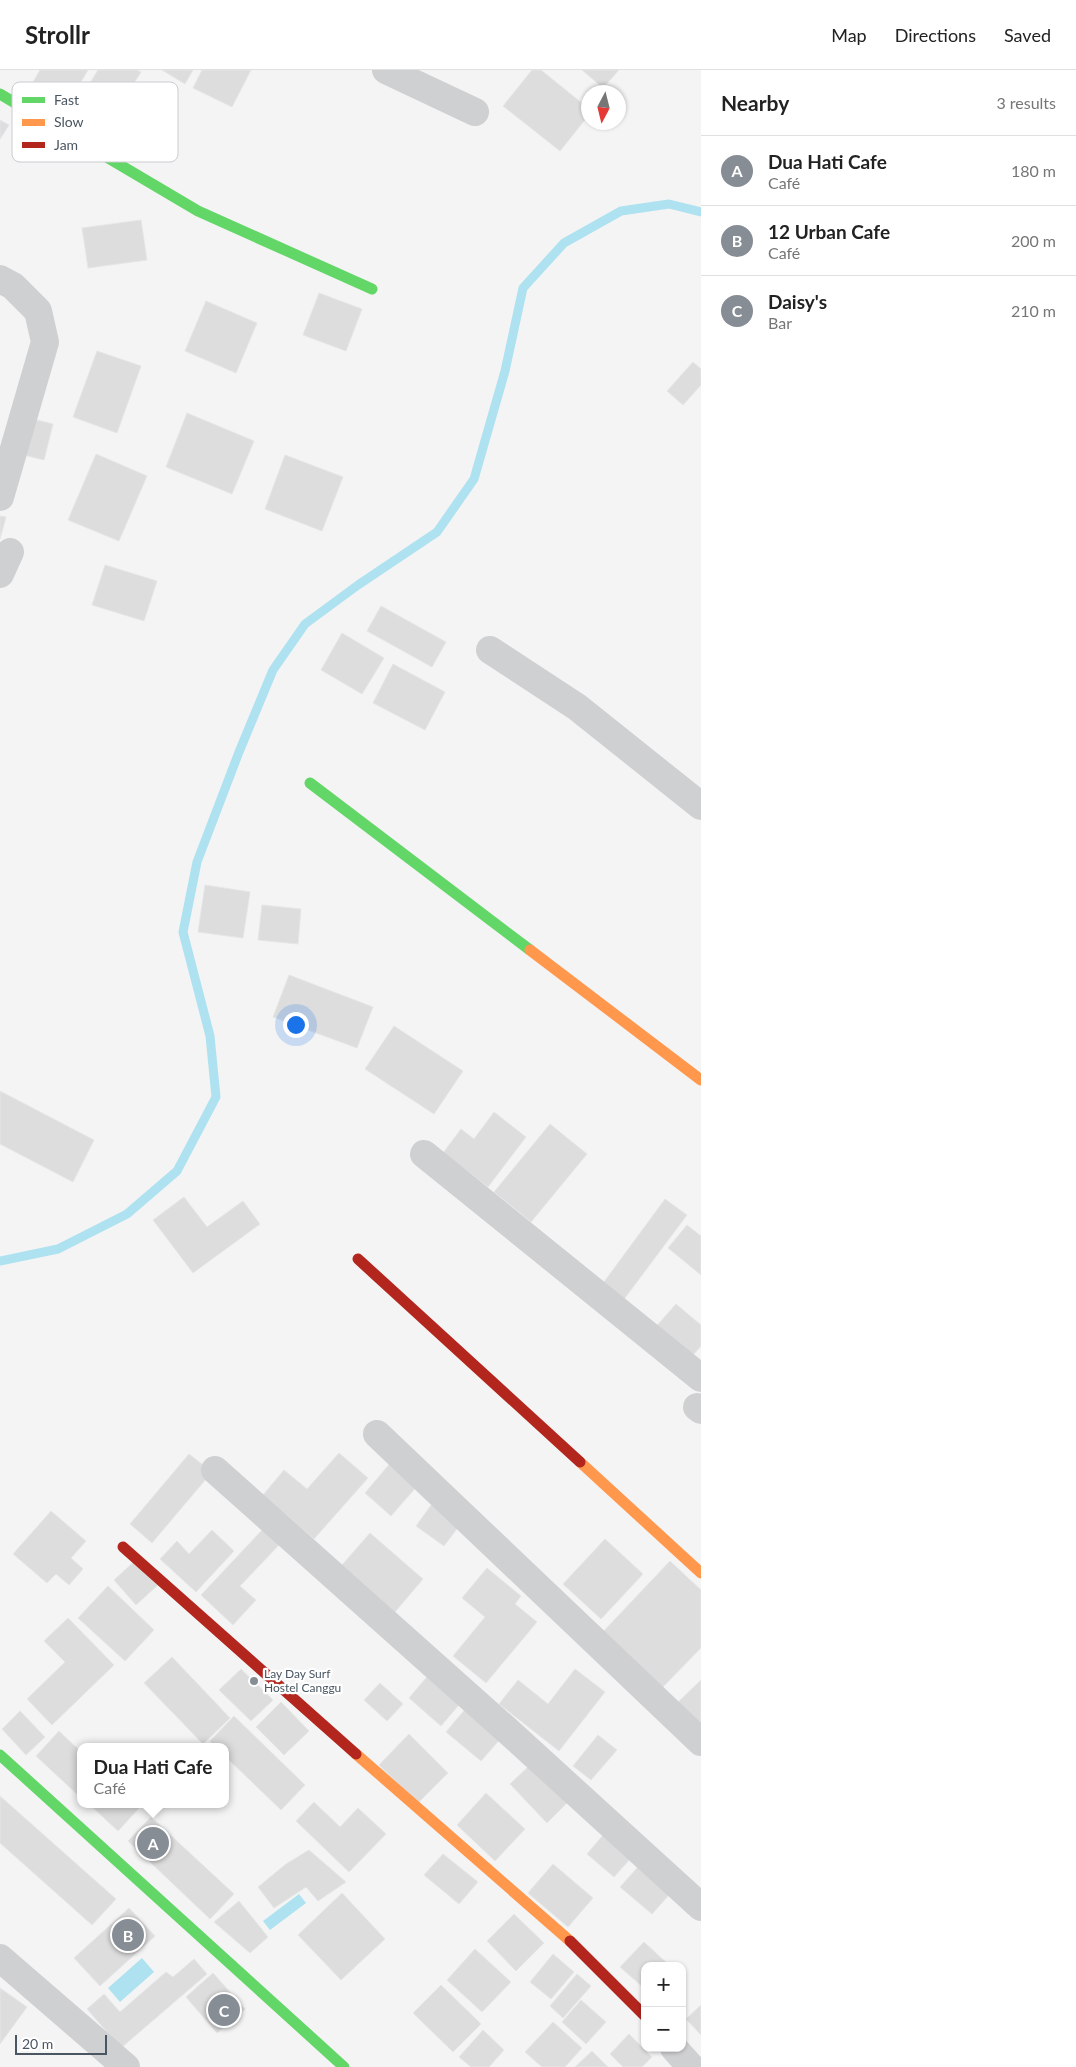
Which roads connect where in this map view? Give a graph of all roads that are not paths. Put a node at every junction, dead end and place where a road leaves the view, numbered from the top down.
1 (386, 70) edge
2 (0, 94) edge
3 (12, 101) edge
4 (475, 112) dead end
5 (115, 162) edge
6 (0, 279) edge
7 (372, 290) dead end
8 (0, 497) edge
9 (490, 650) dead end
10 (310, 783) dead end
11 (701, 806) edge
12 (701, 1080) edge
13 (424, 1154) dead end
14 (358, 1259) dead end
15 (701, 1378) edge
16 (377, 1434) dead end
17 (215, 1470) dead end
18 (123, 1547) dead end
19 (701, 1573) edge
20 (701, 1742) edge
21 (0, 1755) edge
22 (701, 1907) edge
23 (0, 1958) edge
24 (641, 2012) edge
25 (678, 2052) edge
26 (126, 2067) edge
27 (344, 2067) edge
28 (691, 2067) edge

1 - 4 street
2 - 3 street
5 - 7 street
6 - 8 street
9 - 11 street
10 - 12 street
13 - 15 street
14 - 19 street
16 - 20 street
17 - 22 street
18 - 24 street
21 - 27 street
23 - 26 street
25 - 28 street

